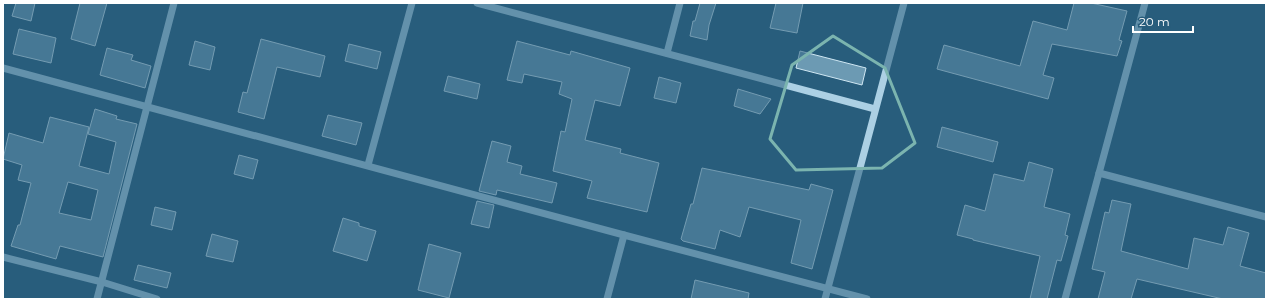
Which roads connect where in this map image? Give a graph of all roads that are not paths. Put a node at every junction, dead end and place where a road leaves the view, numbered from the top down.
1 (174, 3) edge
2 (412, 3) edge
3 (477, 3) edge
4 (680, 3) edge
5 (904, 3) edge
6 (1145, 3) edge
7 (667, 53) junction
8 (3, 68) edge
9 (146, 105) junction
10 (875, 110) junction
11 (368, 165) junction
12 (1099, 173) junction
13 (1266, 217) edge
14 (624, 235) junction
15 (3, 257) edge
16 (102, 282) junction
17 (828, 288) junction
18 (98, 299) edge
19 (157, 299) edge
20 (607, 299) edge
21 (825, 299) edge
22 (867, 299) edge
23 (1065, 299) edge

1 - 9 street
2 - 11 street
3 - 7 street
4 - 7 street
5 - 10 street
6 - 12 street
7 - 10 street
8 - 9 street
9 - 11 street
9 - 16 street
10 - 17 street
11 - 14 street
12 - 13 street
12 - 23 street
14 - 17 street
14 - 20 street
15 - 16 street
16 - 18 street
16 - 19 street
17 - 21 street
17 - 22 street

